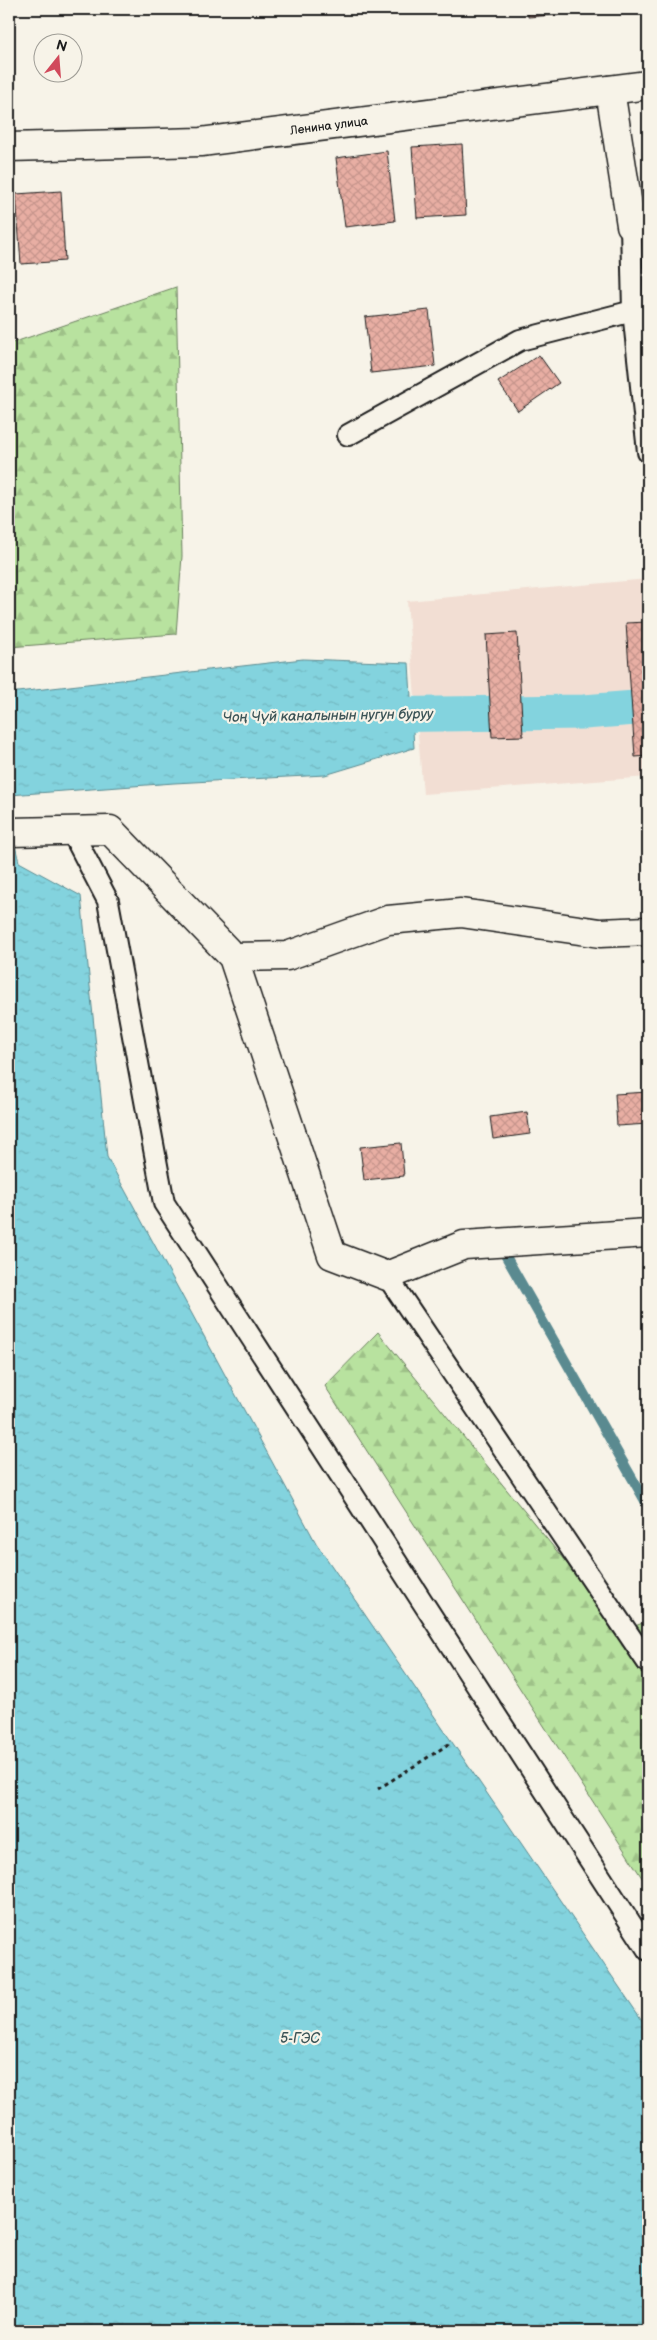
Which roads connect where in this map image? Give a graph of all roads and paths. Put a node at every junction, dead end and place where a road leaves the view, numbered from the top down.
1 (648, 85) edge
2 (610, 90) junction
3 (9, 147) edge
4 (639, 225) edge
5 (633, 311) junction
6 (348, 434) dead end
7 (648, 452) edge
8 (70, 830) junction
9 (9, 832) edge
10 (648, 931) edge
11 (233, 957) junction
12 (648, 1234) edge
13 (387, 1276) junction
14 (648, 1663) edge
15 (452, 1742) dead end
16 (378, 1789) dead end
17 (648, 1950) edge

1 - 2 street, Ленина улица
2 - 3 street, Ленина улица
2 - 4 street
4 - 5 lane
5 - 6 lane
5 - 7 lane
8 - 9 street
8 - 11 street
8 - 17 lane
10 - 11 street
11 - 13 street
12 - 13 street
13 - 14 lane
15 - 16 path

